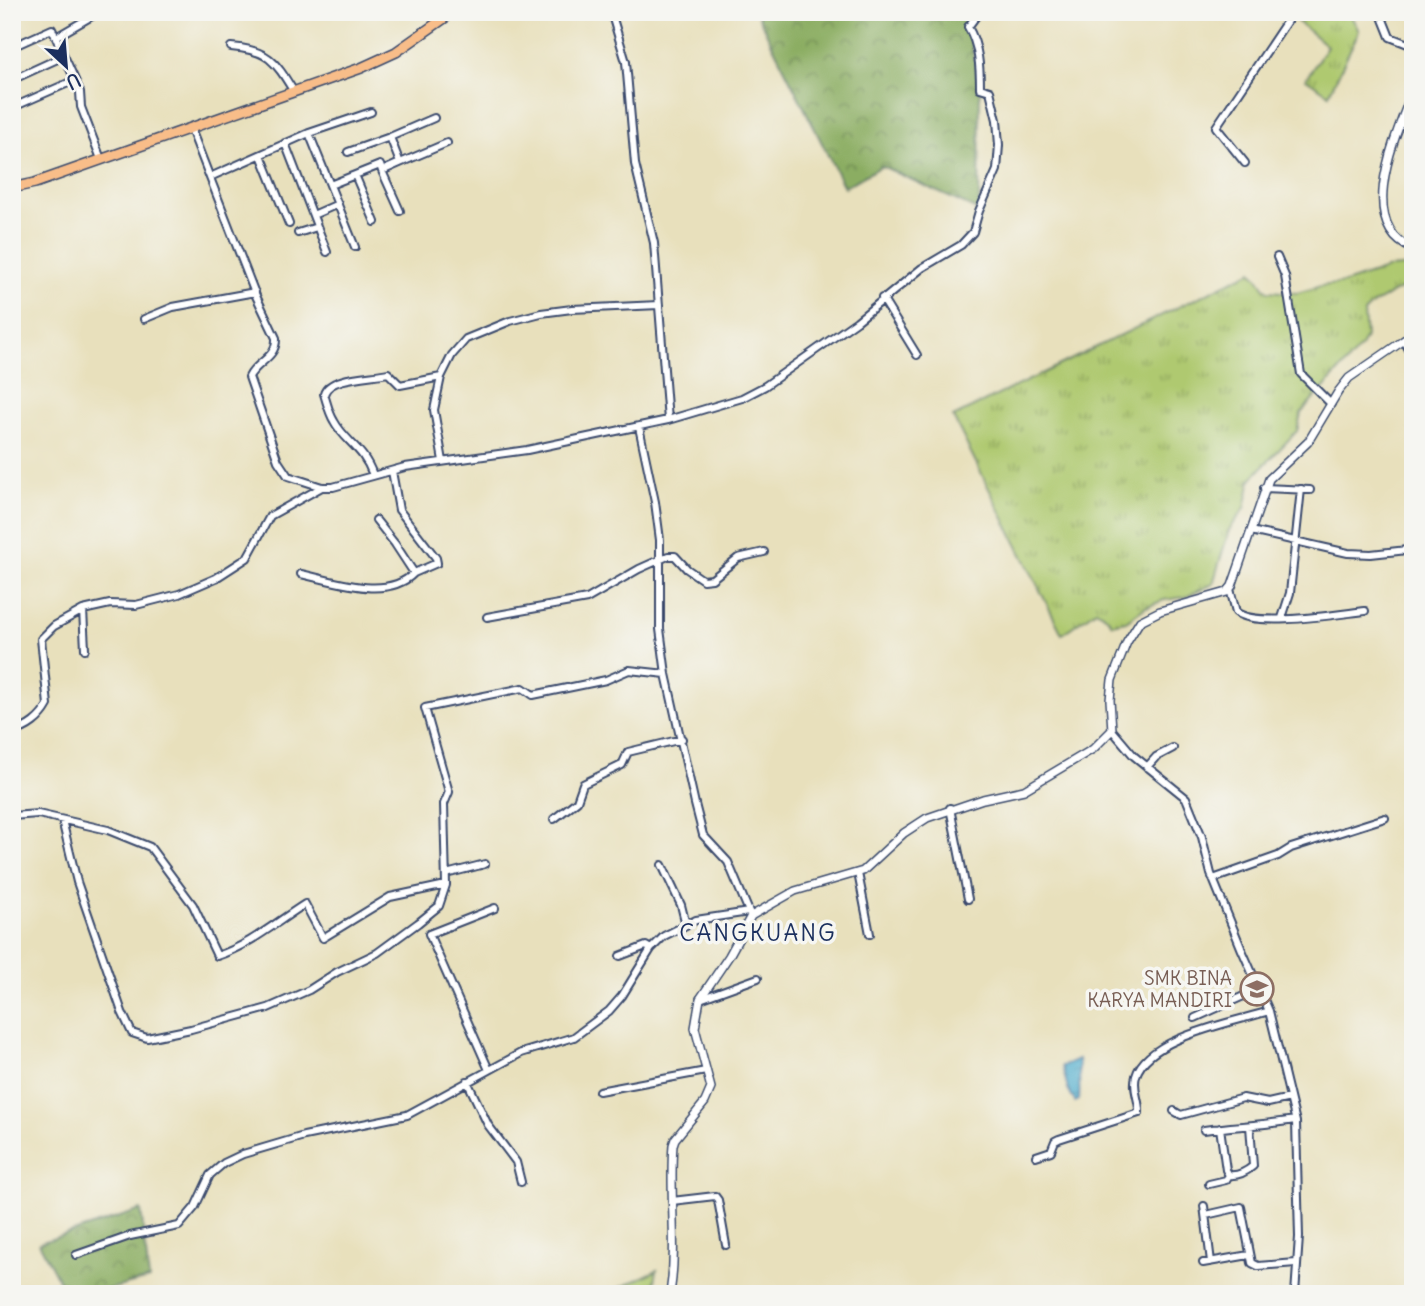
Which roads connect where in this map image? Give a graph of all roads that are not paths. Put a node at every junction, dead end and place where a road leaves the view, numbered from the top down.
1 (99, 12) edge
2 (611, 12) edge
3 (979, 12) edge
4 (1293, 12) edge
5 (1380, 12) edge
6 (446, 14) edge
7 (56, 37) junction
8 (1413, 46) edge
9 (12, 47) edge
10 (231, 47) dead end
11 (64, 56) junction
12 (16, 78) dead end
13 (75, 80) junction
14 (1413, 90) edge
15 (294, 92) junction
16 (18, 105) dead end
17 (371, 112) dead end
18 (434, 118) dead end
19 (191, 129) junction
20 (309, 133) junction
21 (390, 137) junction
22 (447, 143) dead end
23 (285, 144) junction
24 (348, 152) dead end
25 (261, 155) junction
26 (101, 159) junction
27 (400, 163) junction
28 (1245, 163) dead end
29 (382, 171) junction
30 (355, 175) junction
31 (211, 177) junction
32 (330, 186) junction
33 (12, 188) edge
34 (338, 204) junction
35 (400, 211) dead end
36 (313, 215) junction
37 (375, 222) dead end
38 (289, 224) dead end
39 (317, 226) junction
40 (298, 233) dead end
41 (355, 247) dead end
42 (1413, 249) edge
43 (327, 252) dead end
44 (1278, 257) dead end
45 (255, 292) junction
46 (882, 298) junction
47 (659, 305) junction
48 (144, 319) dead end
49 (1413, 334) edge
50 (1404, 340) junction
51 (917, 355) dead end
52 (1413, 358) edge
53 (441, 377) junction
54 (1331, 404) junction
55 (668, 420) junction
56 (639, 426) junction
57 (443, 461) junction
58 (391, 471) junction
59 (373, 475) junction
60 (322, 487) junction
61 (1264, 488) junction
62 (376, 520) dead end
63 (1251, 531) junction
64 (1295, 540) junction
65 (764, 552) dead end
66 (658, 559) junction
67 (1413, 563) edge
68 (414, 573) junction
69 (301, 575) dead end
70 (1230, 589) junction
71 (83, 610) junction
72 (1365, 611) dead end
73 (487, 617) dead end
74 (1282, 618) junction
75 (85, 649) dead end
76 (666, 674) junction
77 (1112, 730) junction
78 (12, 732) edge
79 (682, 739) junction
80 (1172, 748) dead end
81 (1147, 767) junction
82 (950, 808) junction
83 (12, 816) edge
84 (1385, 818) dead end
85 (554, 819) dead end
86 (62, 820) junction
87 (485, 864) dead end
88 (662, 865) dead end
89 (858, 873) junction
90 (446, 874) junction
91 (1213, 879) junction
92 (446, 885) junction
93 (968, 899) dead end
94 (495, 908) dead end
95 (750, 914) junction
96 (686, 925) junction
97 (870, 934) dead end
98 (651, 949) junction
99 (620, 956) dead end
100 (758, 978) dead end
101 (1259, 989) junction
102 (700, 999) junction
103 (1269, 1010) junction
104 (1195, 1018) dead end
105 (489, 1070) junction
106 (706, 1071) junction
107 (467, 1081) junction
108 (599, 1091) dead end
109 (1290, 1098) junction
110 (1174, 1111) dead end
111 (1295, 1120) junction
112 (1250, 1126) junction
113 (1220, 1128) junction
114 (1204, 1130) dead end
115 (1035, 1156) dead end
116 (1229, 1175) junction
117 (521, 1182) dead end
118 (1209, 1184) dead end
119 (673, 1201) junction
120 (1204, 1206) dead end
121 (1206, 1215) junction
122 (726, 1245) dead end
123 (76, 1255) dead end
124 (1249, 1255) junction
125 (1296, 1264) junction
126 (670, 1294) edge
127 (1295, 1294) edge

1 - 7 street
2 - 47 street
3 - 46 street
4 - 28 street
5 - 8 street
6 - 15 main road
7 - 9 street
7 - 11 street
10 - 15 street
11 - 12 street
11 - 13 street
13 - 16 street
13 - 26 street
14 - 42 street
15 - 19 main road
17 - 20 street
18 - 21 street
19 - 26 main road
19 - 31 street
20 - 23 street
20 - 32 street
21 - 24 street
21 - 27 street
22 - 27 street
23 - 25 street
23 - 36 street
25 - 31 street
25 - 38 street
26 - 33 main road
27 - 29 street
29 - 30 street
29 - 35 street
30 - 32 street
30 - 37 street
31 - 45 street
32 - 34 street
34 - 36 street
34 - 41 street
36 - 39 street
39 - 40 street
39 - 43 street
44 - 54 street
45 - 48 street
45 - 60 street
46 - 51 street
46 - 55 street
47 - 53 street
47 - 55 street
49 - 50 street
50 - 52 street
50 - 54 street
53 - 57 street
53 - 59 street
54 - 61 street
55 - 56 street
56 - 57 street
56 - 66 street
57 - 58 street
58 - 59 street
58 - 68 street
59 - 60 street
60 - 71 street
61 - 63 street
61 - 64 street
62 - 68 street
63 - 64 street
63 - 70 street
64 - 67 street
64 - 74 street
65 - 66 street
66 - 73 street
66 - 76 street
68 - 69 street
70 - 74 street
70 - 77 street
71 - 75 street
71 - 78 street
72 - 74 street
76 - 79 street
76 - 90 street
77 - 81 street
77 - 82 street
79 - 85 street
79 - 95 street
80 - 81 street
81 - 91 street
82 - 89 street
82 - 93 street
83 - 86 street
84 - 91 street
86 - 92 street
86 - 92 street
87 - 90 street
88 - 96 street
89 - 95 street
89 - 97 street
90 - 92 street
91 - 101 street
94 - 105 street
95 - 96 street
95 - 102 street
96 - 98 street
98 - 99 street
98 - 105 street
100 - 102 street
101 - 103 street
101 - 104 street
102 - 106 street
103 - 109 street
103 - 115 street
105 - 107 street
106 - 108 street
106 - 119 street
107 - 117 street
107 - 123 street
109 - 110 street
109 - 111 street
111 - 112 street
111 - 125 street
112 - 113 street
112 - 116 street
113 - 114 street
113 - 116 street
116 - 118 street
119 - 122 street
119 - 126 street
120 - 121 street
121 - 124 street
121 - 124 street
124 - 125 street
125 - 127 street

